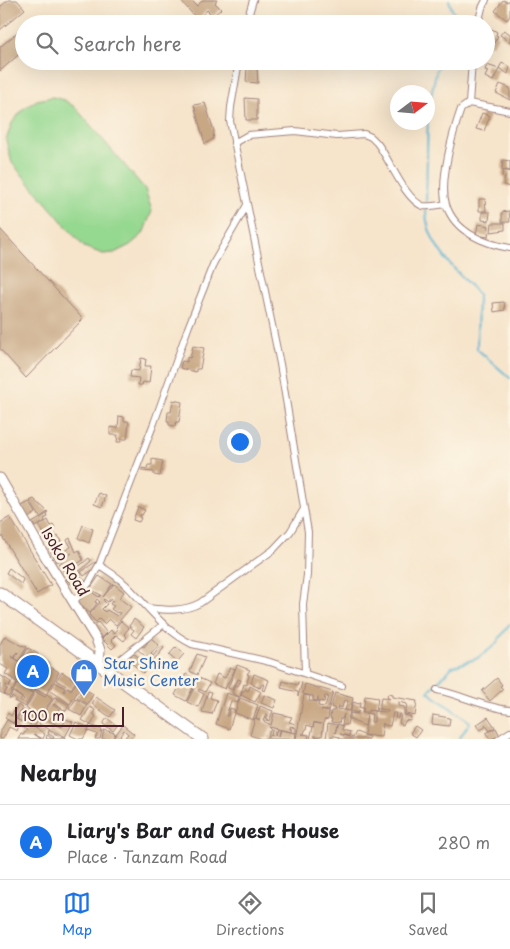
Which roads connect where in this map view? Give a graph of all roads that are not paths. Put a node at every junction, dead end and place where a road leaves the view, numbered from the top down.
1 (253, 0) edge
2 (486, 0) edge
3 (249, 15) edge
4 (480, 15) edge
5 (238, 70) edge
6 (471, 70) edge
7 (469, 103) junction
8 (510, 111) edge
9 (234, 143) junction
10 (446, 204) junction
11 (248, 205) junction
12 (510, 248) edge
13 (0, 478) edge
14 (304, 509) junction
15 (99, 565) junction
16 (0, 593) edge
17 (73, 603) junction
18 (148, 608) junction
19 (164, 624) junction
20 (103, 666) junction
21 (305, 673) junction
22 (342, 686) dead end
23 (437, 690) dead end
24 (510, 710) edge
25 (510, 732) edge
26 (203, 739) edge
27 (499, 739) edge

1 - 3 street
2 - 4 street
5 - 9 street
6 - 7 street
7 - 8 street
7 - 10 street
9 - 10 street
9 - 11 street
10 - 12 street
11 - 14 street
11 - 15 street
13 - 17 street, Isoko Road
14 - 18 street
14 - 21 street
15 - 17 street
15 - 18 street
16 - 20 highway
17 - 20 street, Isoko Road
18 - 19 street
19 - 20 street
19 - 21 street
20 - 26 highway
21 - 22 street
23 - 24 street
25 - 27 street

